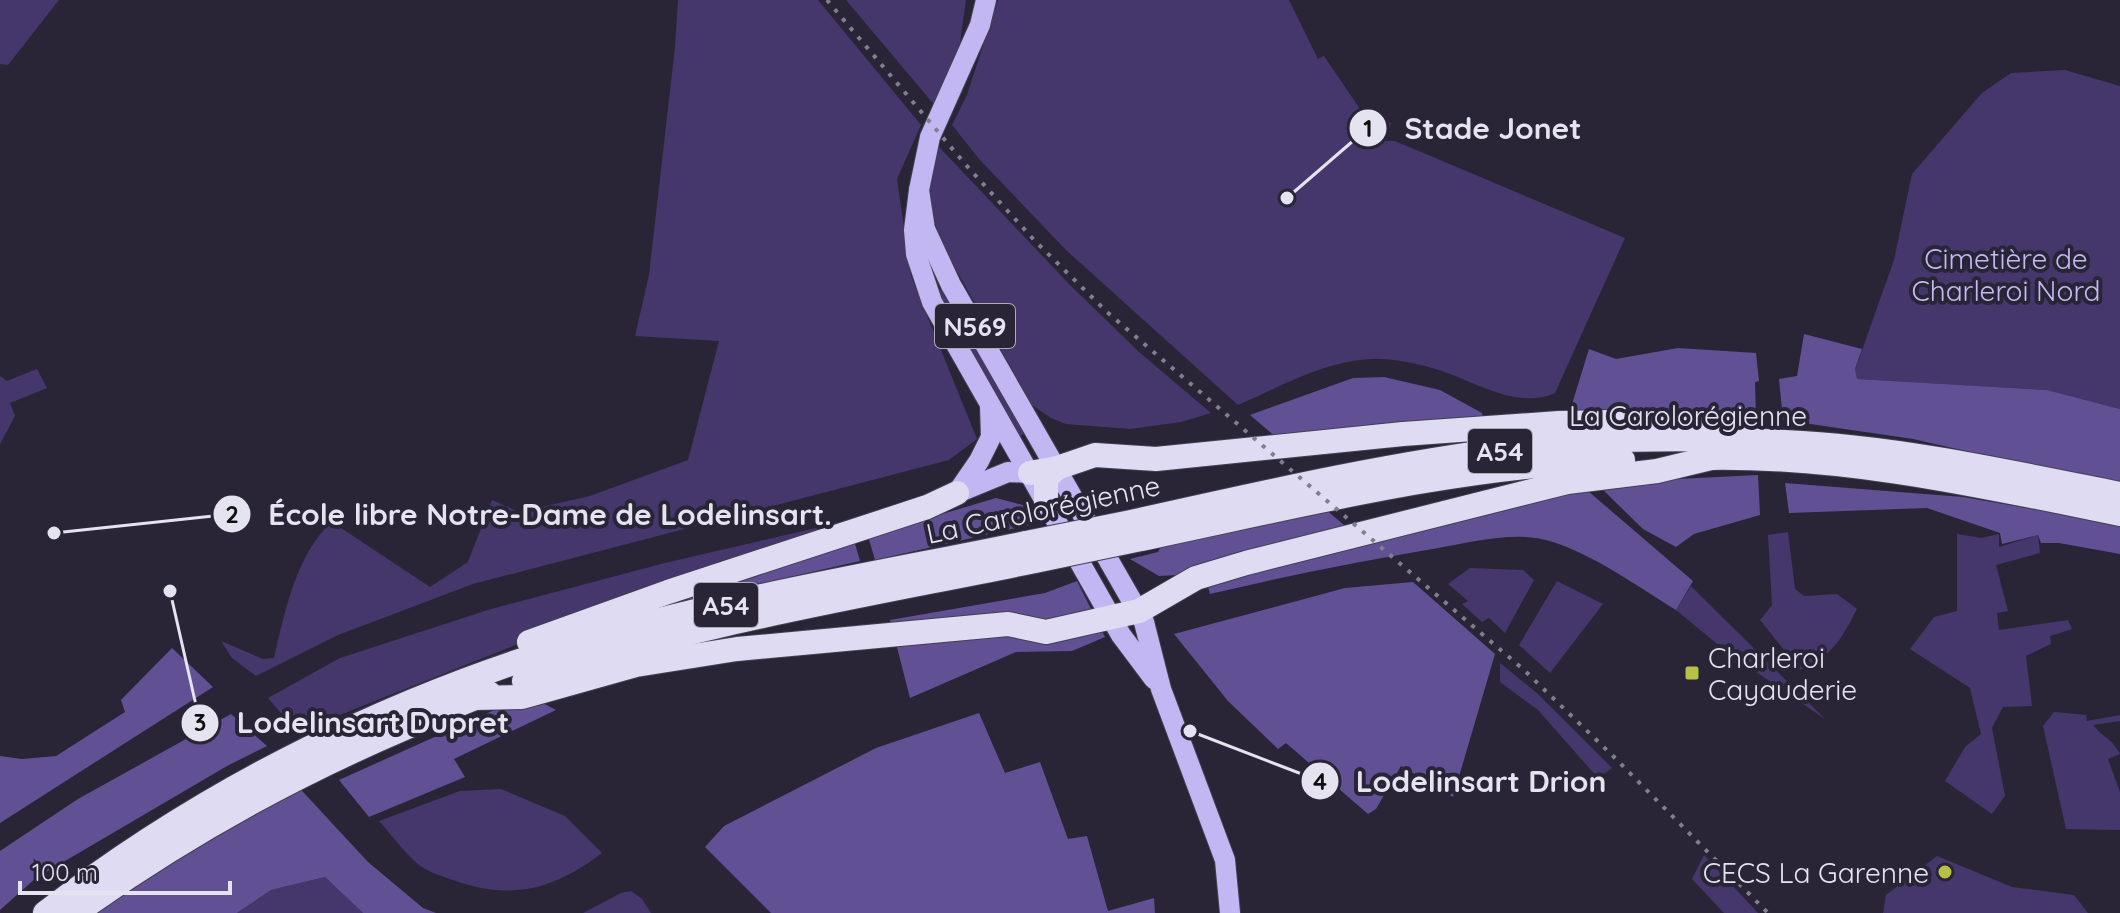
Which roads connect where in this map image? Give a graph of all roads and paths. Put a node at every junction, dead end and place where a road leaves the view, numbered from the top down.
1 (974, 0) edge
2 (986, 0) edge
3 (968, 52) junction
4 (919, 190) junction
5 (990, 403) junction
6 (1875, 450) junction
7 (1715, 457) junction
8 (1057, 468) junction
9 (1030, 473) junction
10 (957, 493) junction
11 (2120, 494) edge
12 (1046, 501) junction
13 (2120, 514) edge
14 (1136, 530) junction
15 (1031, 552) junction
16 (1139, 611) junction
17 (1111, 616) junction
18 (1161, 689) junction
19 (433, 693) junction
20 (474, 698) junction
21 (45, 913) edge
22 (76, 913) edge
23 (1230, 913) edge

1 - 3 main road, N569
2 - 3 main road, N569
3 - 4 main road, N569
4 - 5 main road, N569
4 - 8 main road, N569
5 - 9 main road, N569
5 - 10 main road
6 - 8 highway
6 - 11 highway, La Carolorégienne / A54
6 - 14 highway, La Carolorégienne / A54
7 - 13 highway, La Carolorégienne / A54
7 - 14 highway, La Carolorégienne / A54
7 - 16 highway
8 - 9 highway
8 - 12 highway
8 - 16 main road, N569
9 - 10 main road
9 - 12 main road, N569
10 - 19 highway
12 - 17 main road, N569
14 - 15 highway, La Carolorégienne / A54, bridge
15 - 19 highway, La Carolorégienne / A54
15 - 20 highway, La Carolorégienne / A54
16 - 17 highway
16 - 18 main road, N569
17 - 18 main road, N569
17 - 20 highway
18 - 23 main road, N569
19 - 21 highway, La Carolorégienne / A54
20 - 22 highway, La Carolorégienne / A54

